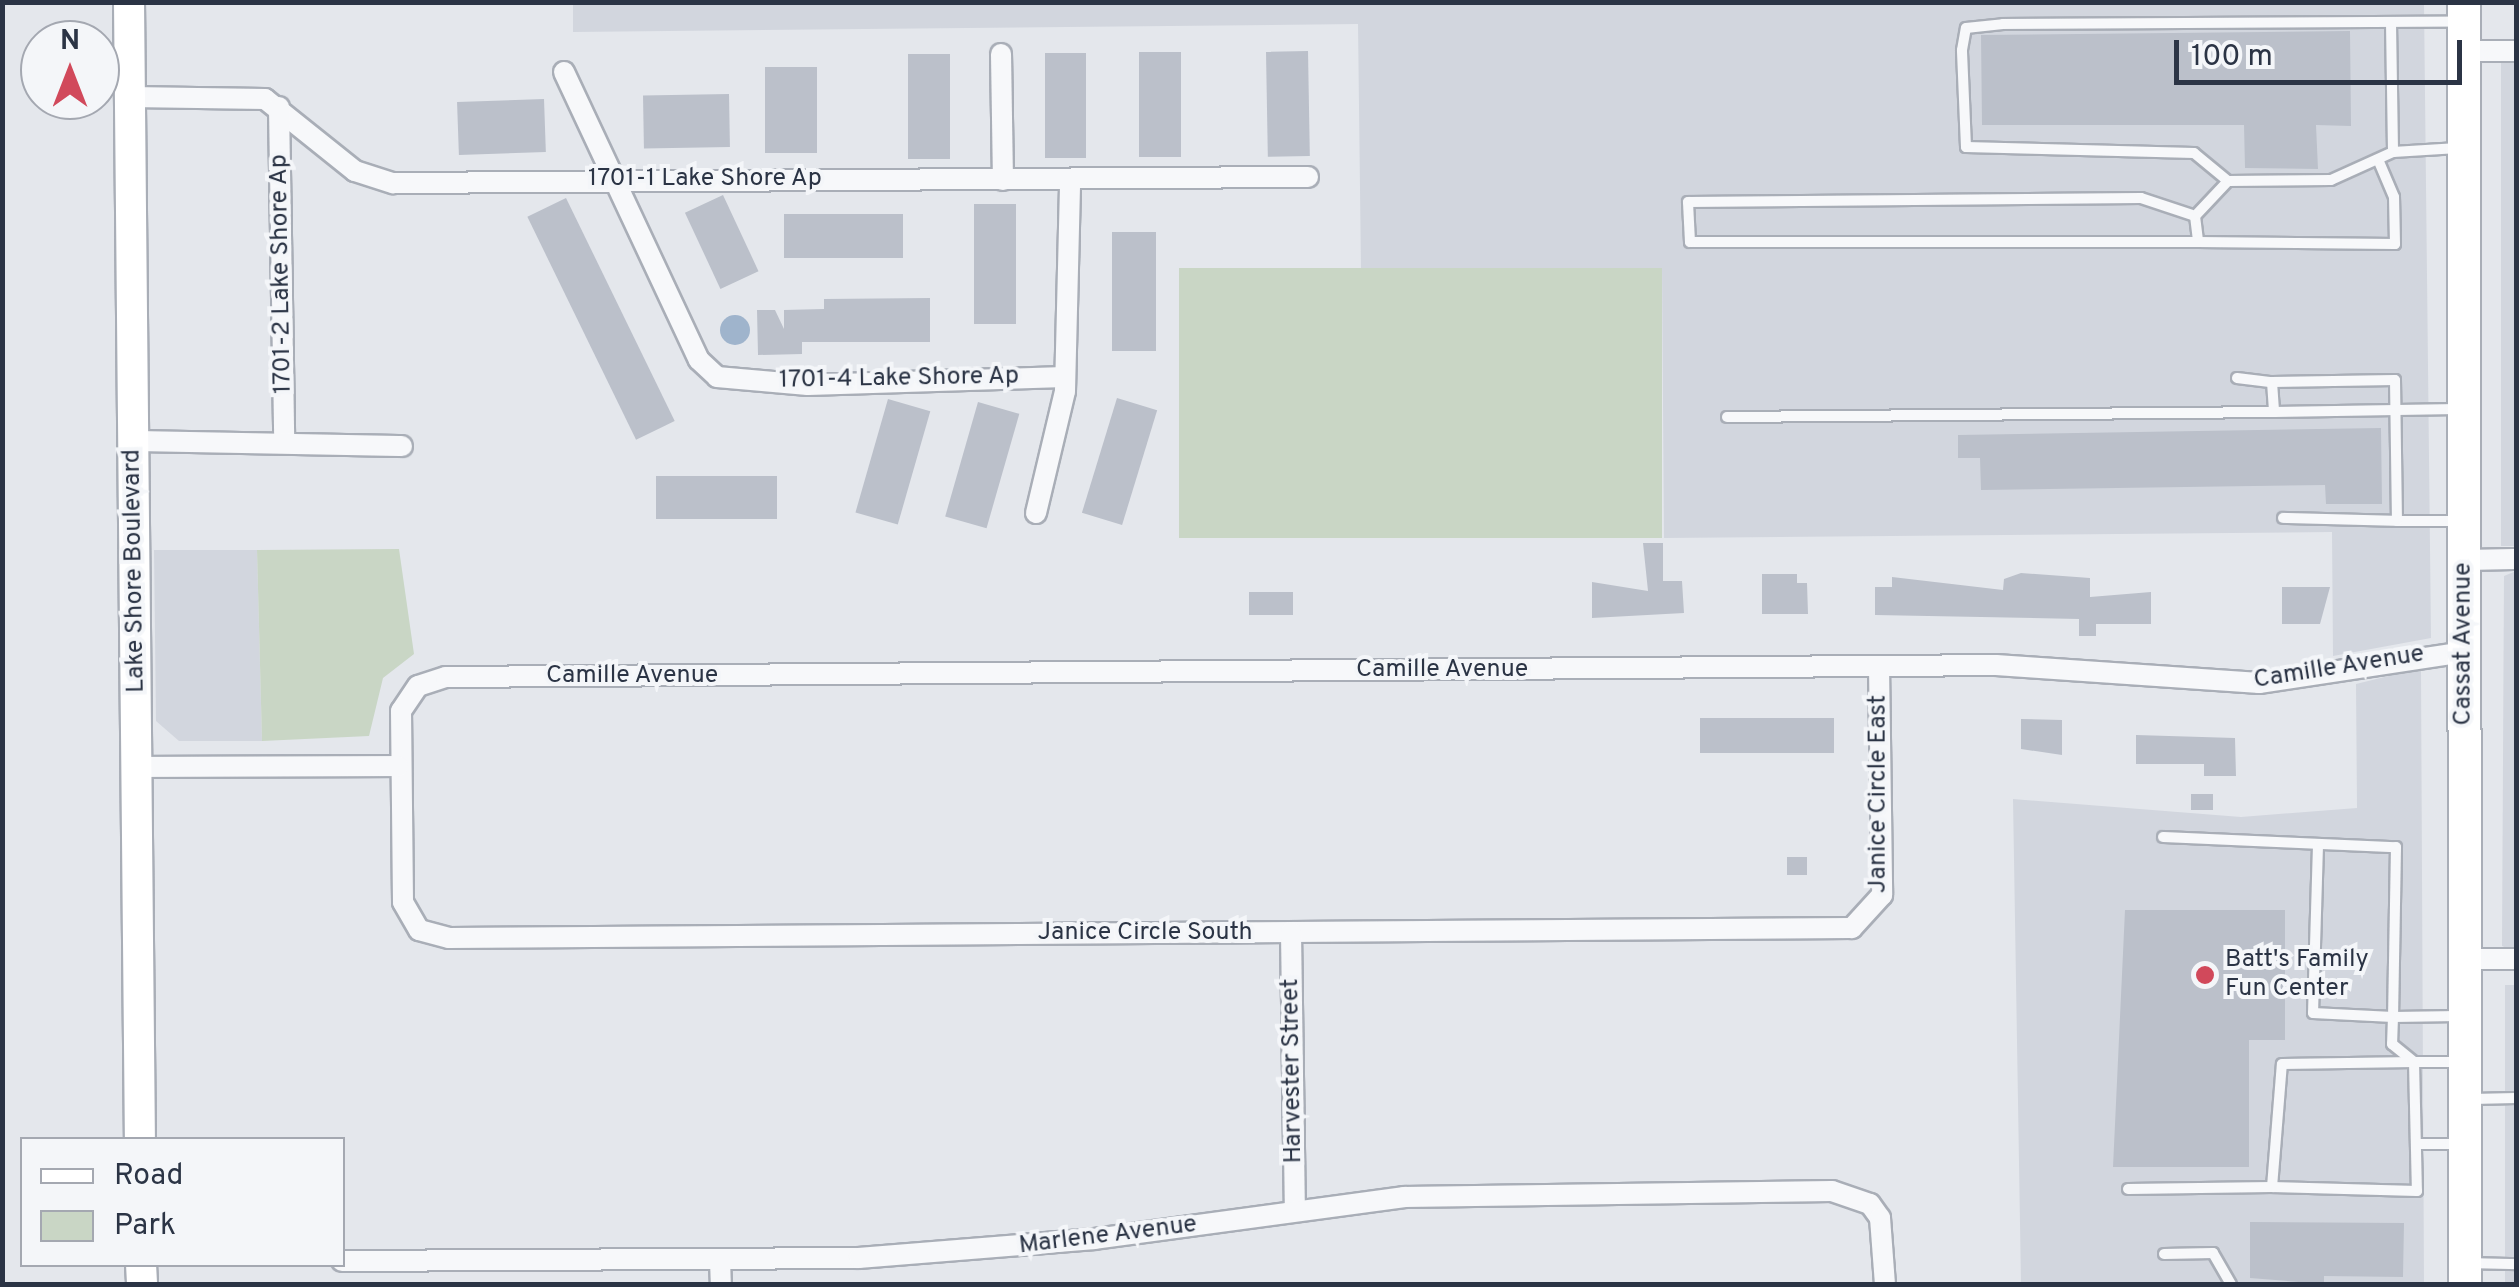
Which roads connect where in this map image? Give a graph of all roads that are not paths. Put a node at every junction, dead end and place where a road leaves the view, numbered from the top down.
1 (129, 2) edge
2 (2390, 23) junction
3 (2464, 25) edge
4 (2516, 51) edge
5 (1002, 54) dead end
6 (564, 72) dead end
7 (130, 97) junction
8 (278, 107) junction
9 (2464, 147) junction
10 (2393, 152) junction
11 (2379, 161) junction
12 (616, 177) junction
13 (1308, 177) dead end
14 (1070, 179) junction
15 (1004, 180) junction
16 (2228, 180) junction
17 (2195, 216) junction
18 (2198, 242) junction
19 (1065, 377) junction
20 (2237, 378) dead end
21 (2272, 382) junction
22 (2464, 409) junction
23 (2396, 410) junction
24 (2274, 412) junction
25 (1726, 417) dead end
26 (134, 441) junction
27 (284, 442) junction
28 (402, 446) dead end
29 (1036, 513) dead end
30 (2282, 518) dead end
31 (2397, 521) junction
32 (2465, 521) junction
33 (2516, 559) edge
34 (2464, 560) junction
35 (2464, 652) junction
36 (1879, 666) junction
37 (398, 766) junction
38 (137, 768) junction
39 (2163, 836) dead end
40 (2318, 844) junction
41 (1870, 918) joint
42 (1292, 932) junction
43 (2464, 959) junction
44 (2516, 959) edge
45 (2464, 1016) junction
46 (2393, 1017) junction
47 (2414, 1062) junction
48 (2466, 1062) junction
49 (2466, 1098) junction
50 (2516, 1098) edge
51 (140, 1137) edge
52 (2417, 1144) junction
53 (2466, 1144) junction
54 (2272, 1187) junction
55 (2128, 1189) dead end
56 (1295, 1210) junction
57 (2164, 1254) dead end
58 (345, 1260) edge
59 (720, 1260) junction
60 (2516, 1264) edge
61 (2465, 1274) edge
62 (721, 1284) edge
63 (1884, 1284) edge
64 (2231, 1284) edge

1 - 7 street, Lake Shore Boulevard
2 - 3 lane
2 - 10 lane
2 - 16 lane
3 - 4 street
3 - 9 main road, Cassat Avenue
5 - 15 street
6 - 12 street, 1701-4 Lake Shore Ap
7 - 8 street, 1701-1 Lake Shore Ap
7 - 26 street, Lake Shore Boulevard
8 - 12 street, 1701-1 Lake Shore Ap
8 - 27 street, 1701-2 Lake Shore Ap
9 - 10 lane
9 - 22 main road, Cassat Avenue
10 - 11 lane
11 - 16 lane
11 - 18 lane
12 - 15 street, 1701-1 Lake Shore Ap
12 - 19 street, 1701-4 Lake Shore Ap
13 - 14 street, 1701-1 Lake Shore Ap
14 - 15 street, 1701-1 Lake Shore Ap
14 - 19 street
16 - 17 lane
17 - 18 lane
17 - 18 lane
19 - 29 street
20 - 21 lane
21 - 23 lane
21 - 24 lane
22 - 23 lane
22 - 32 main road, Cassat Avenue
23 - 24 lane
23 - 31 lane
24 - 25 lane
26 - 27 street
26 - 38 street, Lake Shore Boulevard
27 - 28 street
30 - 31 lane
31 - 32 lane
32 - 34 main road, Cassat Avenue
33 - 34 street
34 - 35 main road, Cassat Avenue
35 - 36 street, Camille Avenue
35 - 43 main road, Cassat Avenue
36 - 37 street, Camille Avenue
36 - 41 street, Janice Circle East
37 - 38 street
37 - 42 street, Janice Circle South
38 - 51 street, Lake Shore Boulevard
39 - 40 lane
40 - 46 lane
40 - 46 lane
41 - 42 street, Janice Circle South
42 - 56 street, Harvester Street
43 - 44 street
43 - 45 main road, Cassat Avenue
45 - 46 lane
45 - 48 main road, Cassat Avenue
46 - 47 lane
47 - 48 lane
47 - 52 lane
47 - 54 lane
48 - 49 main road, Cassat Avenue
49 - 50 lane
49 - 53 main road, Cassat Avenue
52 - 53 lane
52 - 54 lane
53 - 61 main road, Cassat Avenue
54 - 55 lane
56 - 59 street, Marlene Avenue
56 - 63 street, Marlene Avenue
57 - 64 lane
58 - 59 street, Marlene Avenue
59 - 62 street
60 - 61 lane

